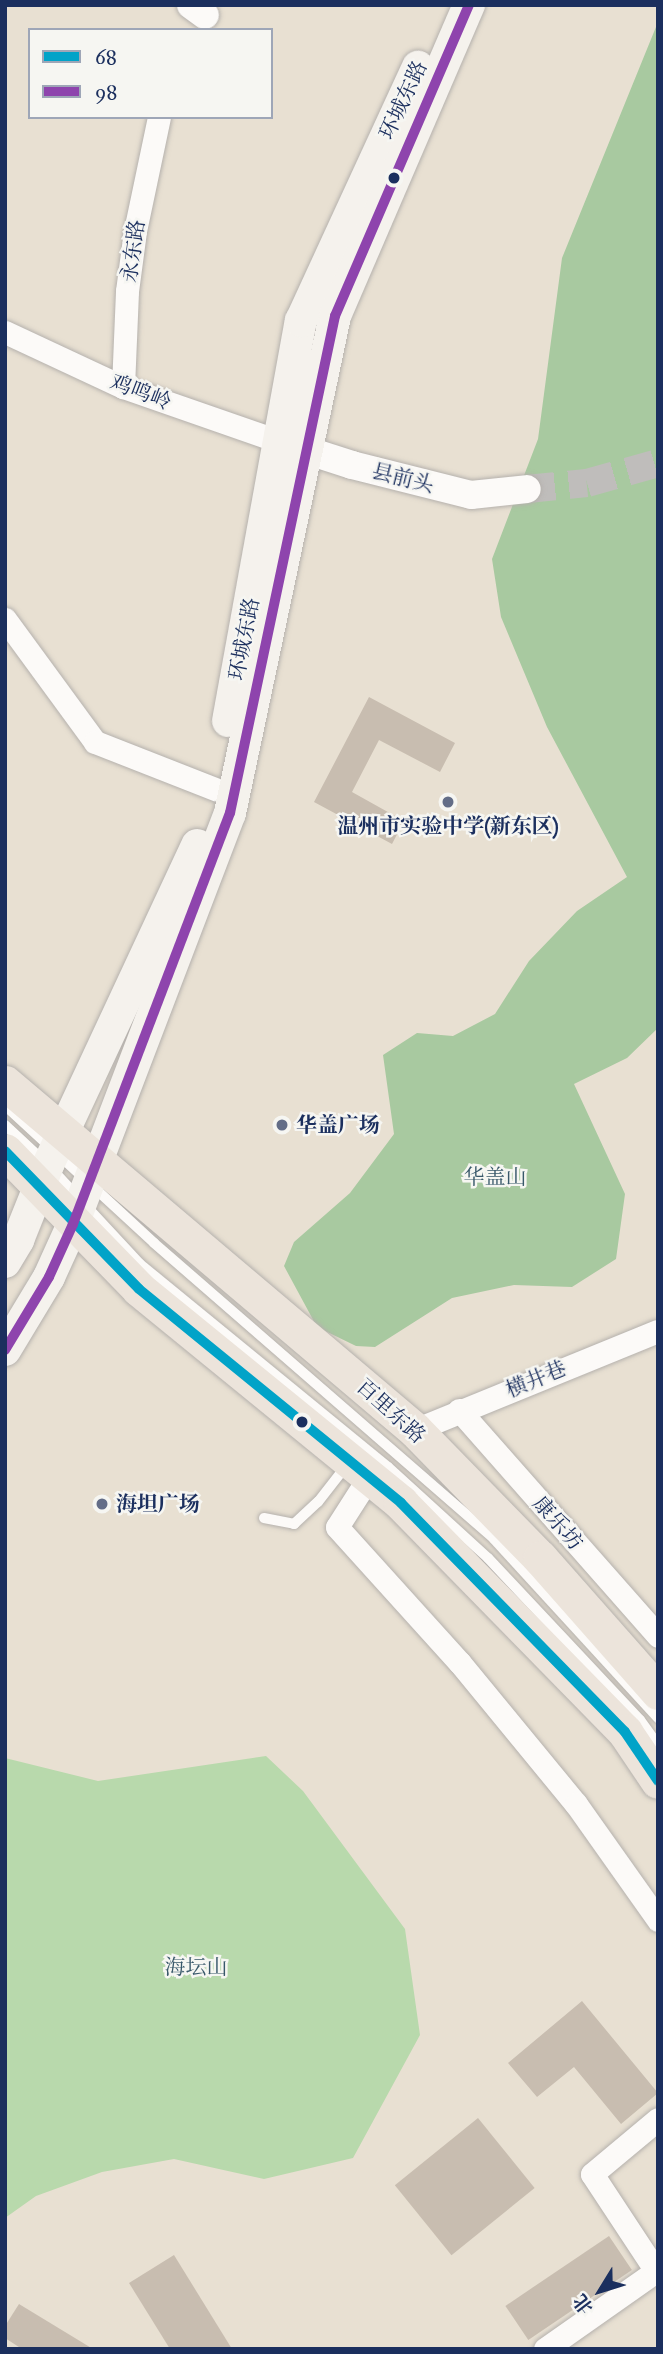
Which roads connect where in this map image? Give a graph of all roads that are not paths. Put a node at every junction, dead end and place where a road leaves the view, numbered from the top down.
1 (447, 5) edge
2 (469, 5) edge
3 (159, 119) edge
4 (5, 332) edge
5 (123, 387) junction
6 (294, 446) junction
7 (527, 489) tunnel mouth
8 (5, 619) edge
9 (215, 789) junction
10 (5, 1083) edge
11 (5, 1105) edge
12 (5, 1125) edge
13 (5, 1151) edge
14 (52, 1159) junction
15 (84, 1191) junction
16 (5, 1262) edge
17 (658, 1331) edge
18 (5, 1350) edge
19 (459, 1409) junction
20 (415, 1430) junction
21 (359, 1469) junction
22 (264, 1518) dead end
23 (658, 1636) edge
24 (658, 1692) edge
25 (658, 1718) edge
26 (658, 1745) edge
27 (658, 1781) edge
28 (658, 1920) edge
29 (658, 2119) edge
30 (657, 2272) edge
31 (556, 2346) edge

1 - 6 main road, 环城东路
2 - 6 main road, 环城东路
3 - 5 street, 永东路
4 - 5 street, 鸡鸣岭
5 - 6 street, 鸡鸣岭
6 - 7 street, 县前头
6 - 9 main road, 环城东路
6 - 15 main road, 环城东路
8 - 9 street
9 - 14 main road, 环城东路
10 - 14 main road
11 - 14 lane
12 - 14 lane
13 - 14 main road
14 - 15 main road
14 - 15 main road
14 - 16 main road, 环城东路
15 - 18 main road, 环城东路
15 - 20 main road, 百里东路
15 - 21 main road
15 - 25 lane
15 - 26 lane
17 - 19 street, 横井巷
19 - 20 street, 横井巷
19 - 23 street, 康乐坊
20 - 24 main road, 百里东路
21 - 22 lane
21 - 27 main road
21 - 28 street
29 - 30 street
30 - 31 street

